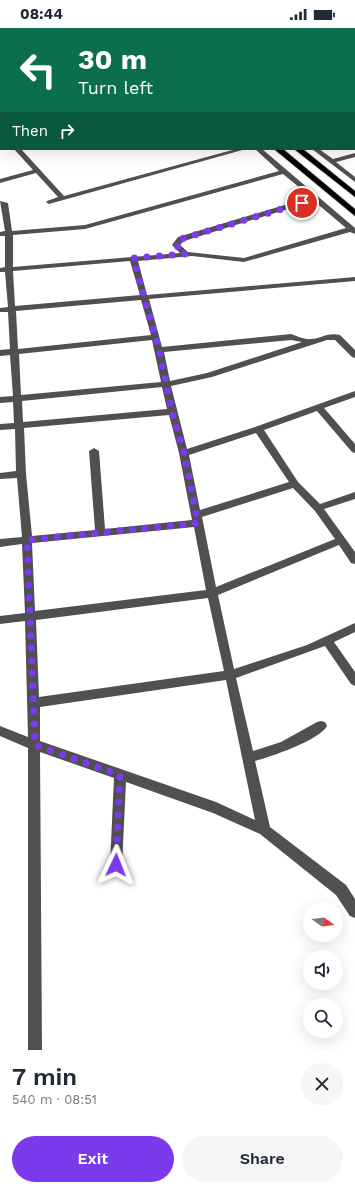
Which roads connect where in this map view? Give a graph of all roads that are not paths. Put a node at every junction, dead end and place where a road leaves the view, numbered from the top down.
1 (18, 150) edge
2 (239, 150) edge
3 (259, 150) edge
4 (279, 150) edge
5 (299, 150) edge
6 (316, 150) edge
7 (355, 156) edge
8 (331, 162) junction
9 (37, 171) junction
10 (285, 171) junction
11 (355, 180) edge
12 (0, 181) edge
13 (355, 195) edge
14 (62, 198) junction
15 (316, 198) junction
16 (49, 202) dead end
17 (0, 203) edge
18 (355, 213) edge
19 (353, 230) edge
20 (0, 234) edge
21 (9, 234) junction
22 (186, 254) junction
23 (133, 258) junction
24 (9, 269) junction
25 (0, 270) edge
26 (355, 279) edge
27 (144, 297) junction
28 (12, 309) junction
29 (0, 310) edge
30 (156, 337) junction
31 (311, 342) junction
32 (159, 350) junction
33 (15, 351) junction
34 (0, 352) edge
35 (355, 354) edge
36 (167, 384) junction
37 (355, 394) edge
38 (18, 398) junction
39 (0, 400) edge
40 (318, 407) junction
41 (172, 412) junction
42 (19, 425) junction
43 (0, 427) edge
44 (258, 429) junction
45 (355, 450) edge
46 (94, 452) dead end
47 (184, 453) junction
48 (21, 474) junction
49 (0, 476) edge
50 (295, 484) junction
51 (355, 495) edge
52 (318, 508) junction
53 (198, 519) junction
54 (100, 532) junction
55 (27, 540) junction
56 (340, 541) junction
57 (0, 543) edge
58 (355, 560) edge
59 (212, 593) junction
60 (29, 616) junction
61 (0, 620) edge
62 (355, 627) edge
63 (327, 640) junction
64 (230, 675) junction
65 (355, 681) edge
66 (34, 704) junction
67 (320, 726) dead end
68 (0, 731) edge
69 (35, 745) junction
70 (248, 758) junction
71 (120, 775) junction
72 (264, 830) junction
73 (116, 865) dead end
74 (355, 911) edge
75 (35, 1050) edge

1 - 9 street
2 - 14 street
3 - 10 street
4 - 18 highway
5 - 13 highway
6 - 8 street
7 - 8 street
8 - 11 street
9 - 12 street
9 - 14 street
10 - 15 street
10 - 21 street
14 - 16 street
15 - 19 street
15 - 22 street
17 - 21 street
19 - 22 street
20 - 21 street
21 - 24 street
22 - 23 street
23 - 24 street
23 - 27 street
24 - 25 street
24 - 28 street
26 - 27 street
27 - 28 street
27 - 30 street
28 - 29 street
28 - 33 street
30 - 32 street
30 - 33 street
31 - 32 street
31 - 35 street
31 - 36 street
32 - 36 street
33 - 34 street
33 - 38 street
36 - 38 street
36 - 41 street
37 - 40 street
38 - 39 street
38 - 42 street
40 - 44 street
40 - 45 street
41 - 42 street
41 - 47 street
42 - 43 street
42 - 48 street
44 - 47 street
44 - 50 street
46 - 54 street
47 - 53 street
48 - 49 street
48 - 55 street
50 - 52 street
50 - 53 street
51 - 52 street
52 - 56 street
53 - 54 street
53 - 59 street
54 - 55 street
55 - 57 street
55 - 60 street
56 - 58 street
56 - 59 street
59 - 60 street
59 - 64 street
60 - 61 street
60 - 66 street
62 - 63 street
63 - 64 street
63 - 65 street
64 - 66 street
64 - 70 street
66 - 69 street
67 - 70 street
68 - 69 street
69 - 71 street
69 - 75 street
70 - 72 street
71 - 72 street
71 - 73 street
72 - 74 street

